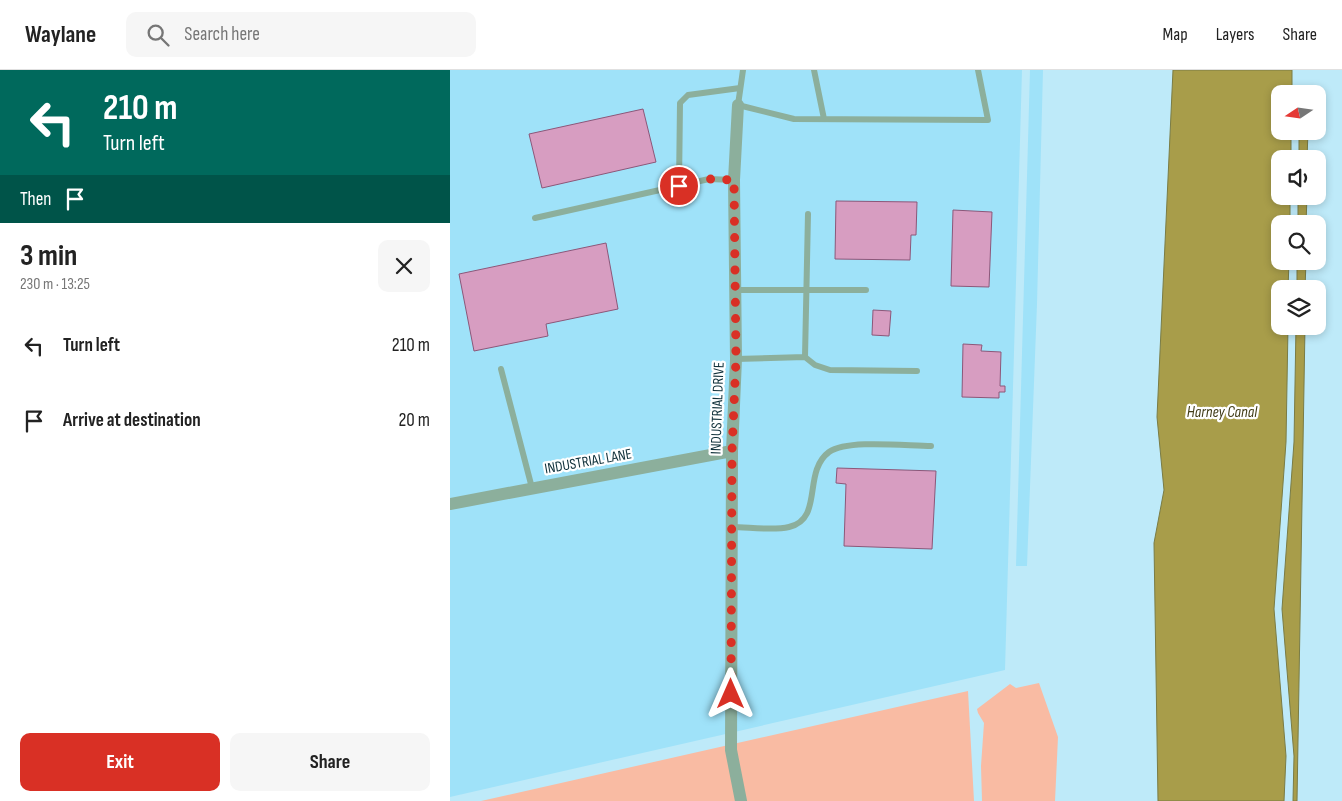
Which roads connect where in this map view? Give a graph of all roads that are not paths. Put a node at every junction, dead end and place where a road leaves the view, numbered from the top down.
1 (743, 70) edge
2 (814, 70) edge
3 (978, 70) edge
4 (740, 88) junction
5 (738, 105) junction
6 (824, 119) junction
7 (734, 180) junction
8 (679, 186) junction
9 (808, 214) dead end
10 (535, 218) dead end
11 (734, 290) junction
12 (806, 290) junction
13 (866, 290) dead end
14 (805, 357) junction
15 (736, 359) junction
16 (502, 369) dead end
17 (917, 371) dead end
18 (931, 446) dead end
19 (732, 451) junction
20 (532, 488) junction
21 (450, 504) edge
22 (732, 527) junction
23 (741, 801) edge

1 - 4 lane
2 - 6 lane
3 - 6 lane
4 - 5 lane
4 - 8 lane
5 - 6 lane
5 - 7 street, INDUSTRIAL DRIVE
7 - 8 lane
7 - 11 street, INDUSTRIAL DRIVE
8 - 10 lane
9 - 12 lane
11 - 12 lane
11 - 15 street, INDUSTRIAL DRIVE
12 - 13 lane
12 - 14 lane
14 - 15 lane
14 - 17 lane
15 - 19 street, INDUSTRIAL DRIVE
16 - 20 lane
18 - 22 lane
19 - 20 street, INDUSTRIAL LANE
19 - 22 street, INDUSTRIAL DRIVE
20 - 21 street, INDUSTRIAL LANE
22 - 23 street, INDUSTRIAL DRIVE

